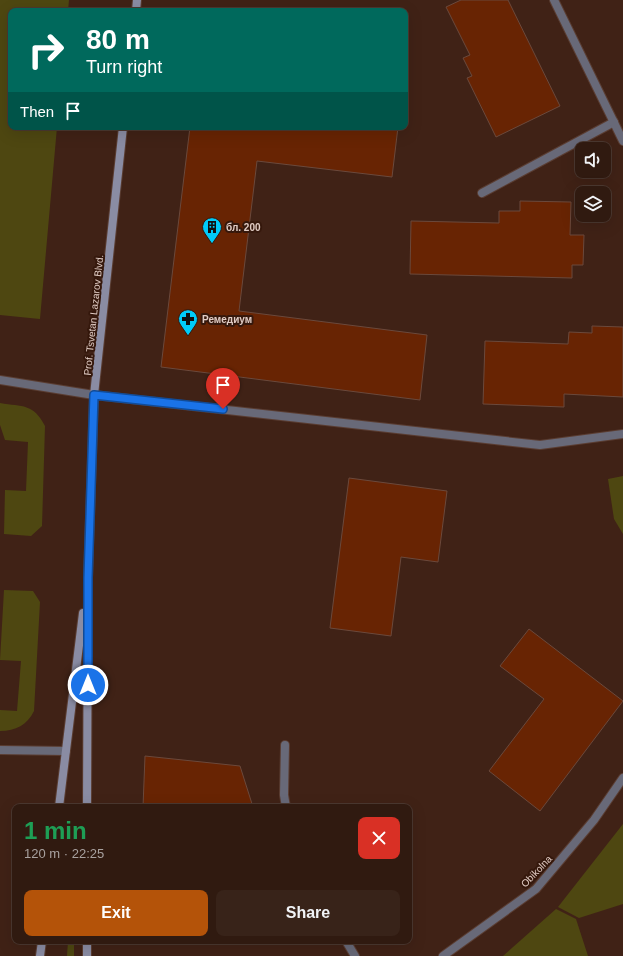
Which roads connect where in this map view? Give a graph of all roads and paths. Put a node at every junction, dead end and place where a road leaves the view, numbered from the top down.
1 (554, 0) edge
2 (614, 122) junction
3 (123, 130) edge
4 (623, 141) edge
5 (482, 193) dead end
6 (0, 380) edge
7 (94, 395) junction
8 (623, 434) edge
9 (88, 578) junction
10 (285, 745) dead end
11 (0, 750) edge
12 (66, 751) junction
13 (623, 778) edge
14 (59, 804) edge
15 (88, 804) edge
16 (286, 804) edge
17 (42, 944) edge
18 (87, 944) edge
19 (348, 944) edge
20 (40, 956) edge
21 (87, 956) edge
22 (355, 956) edge
23 (443, 956) edge

1 - 2 street
2 - 4 street
2 - 5 street
3 - 7 main road, Prof. Tsvetan Lazarov Blvd.
6 - 7 street
7 - 8 street
7 - 9 main road, Prof. Tsvetan Lazarov Blvd.
9 - 12 main road, Prof. Tsvetan Lazarov Blvd.
9 - 15 main road, Prof. Tsvetan Lazarov Blvd.
10 - 16 street
11 - 12 street
12 - 14 main road, Prof. Tsvetan Lazarov Blvd.
13 - 23 street, Obikolna
17 - 20 main road
18 - 21 main road
19 - 22 street

